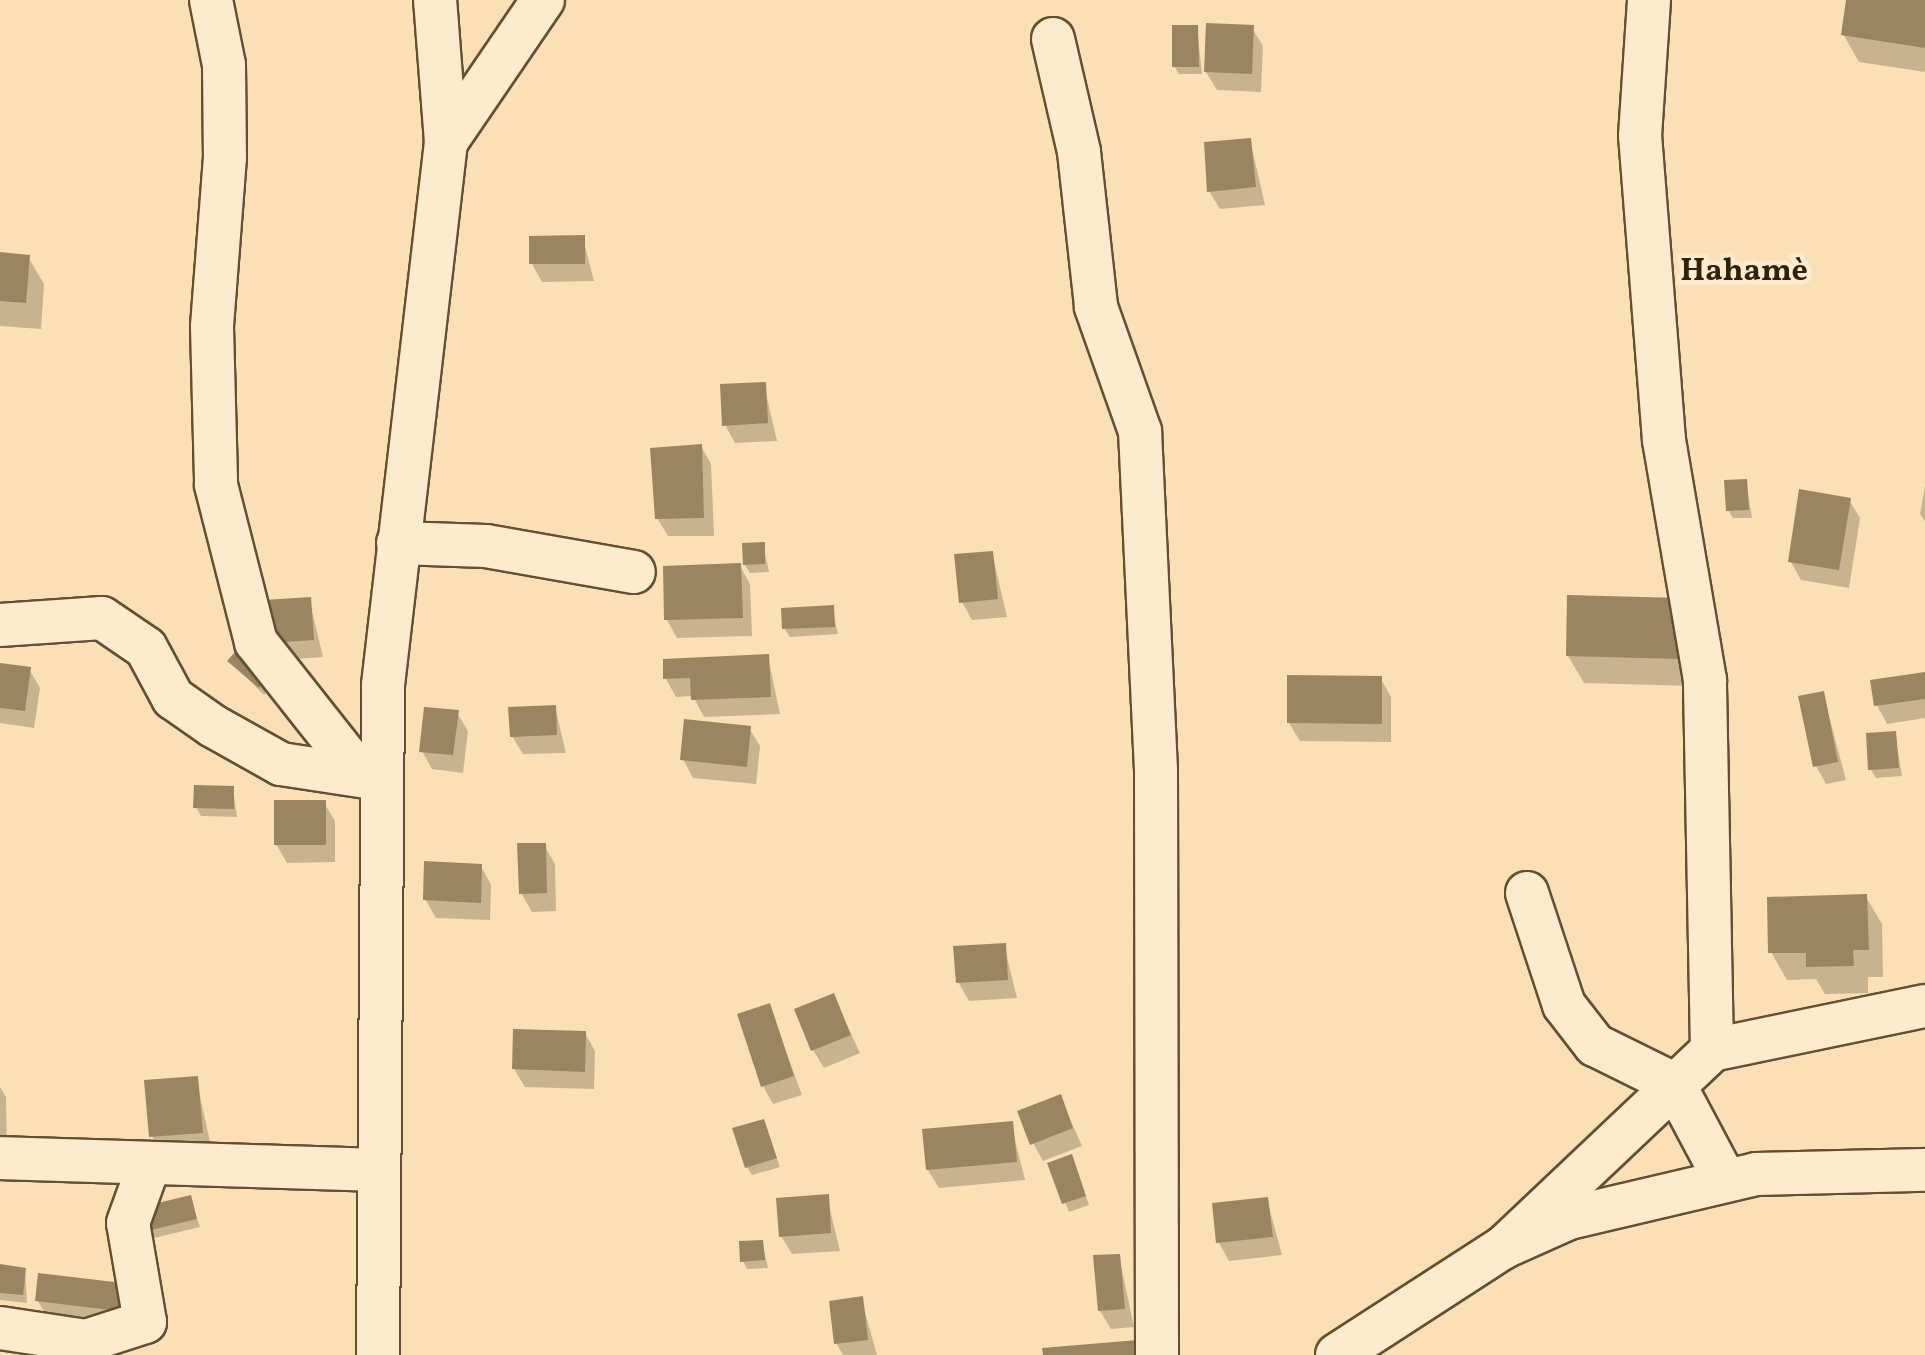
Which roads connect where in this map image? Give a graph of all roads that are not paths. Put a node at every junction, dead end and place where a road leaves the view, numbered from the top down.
1 (211, 0) edge
2 (435, 0) edge
3 (542, 0) edge
4 (1649, 0) edge
5 (1053, 39) dead end
6 (446, 142) junction
7 (398, 543) junction
8 (634, 572) dead end
9 (0, 624) edge
10 (369, 776) junction
11 (1527, 892) dead end
12 (1925, 1006) edge
13 (1712, 1050) junction
14 (1674, 1084) junction
15 (0, 1158) edge
16 (148, 1165) junction
17 (374, 1170) junction
18 (1925, 1170) edge
19 (1725, 1180) junction
20 (1504, 1247) junction
21 (0, 1328) edge
22 (378, 1355) edge
23 (1157, 1355) edge
24 (1338, 1355) edge

1 - 10 street
2 - 6 street
3 - 6 street
4 - 13 street
5 - 23 street
6 - 7 street
7 - 8 street
7 - 10 street
9 - 10 street
10 - 17 street
11 - 14 street
12 - 13 street
13 - 14 street
14 - 19 street
14 - 20 street
15 - 16 street
16 - 17 street
16 - 21 street
17 - 22 street
18 - 19 street
19 - 20 street
20 - 24 street

